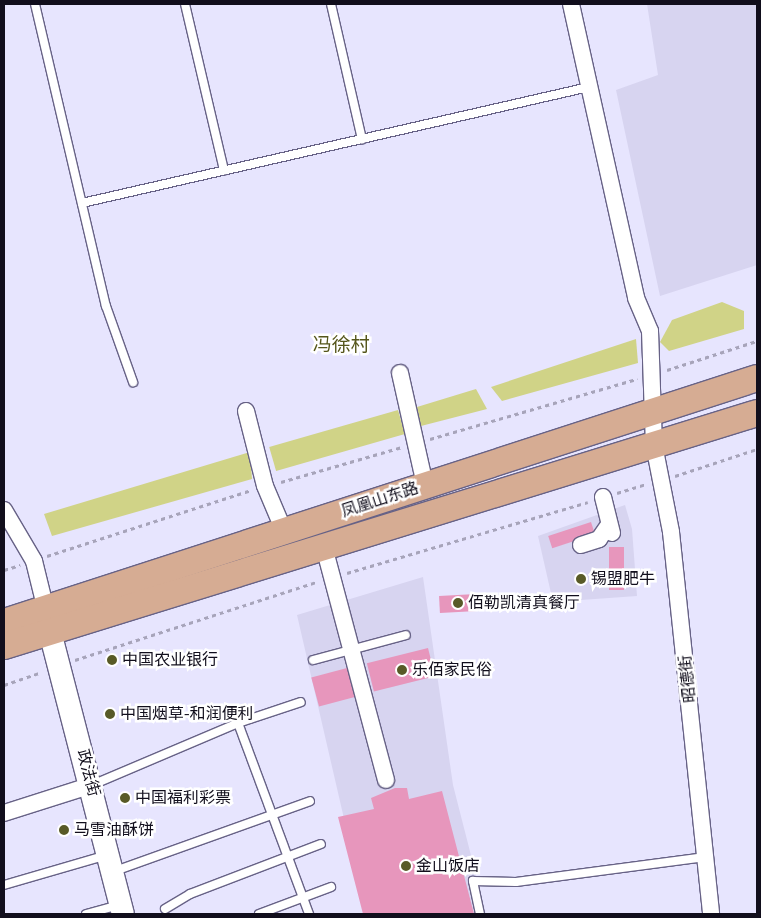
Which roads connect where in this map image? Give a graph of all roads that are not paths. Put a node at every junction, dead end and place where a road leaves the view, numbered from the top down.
1 (35, 4) edge
2 (185, 4) edge
3 (331, 4) edge
4 (571, 4) edge
5 (589, 87) junction
6 (362, 139) junction
7 (224, 170) junction
8 (82, 203) junction
9 (400, 372) dead end
10 (757, 378) edge
11 (133, 382) dead end
12 (246, 411) dead end
13 (650, 413) junction
14 (757, 413) edge
15 (654, 445) junction
16 (425, 485) junction
17 (603, 497) road end
18 (4, 510) edge
19 (284, 531) junction
20 (581, 545) dead end
21 (324, 547) junction
22 (48, 620) junction
23 (4, 622) edge
24 (406, 635) dead end
25 (4, 646) edge
26 (354, 650) junction
27 (313, 660) dead end
28 (301, 702) dead end
29 (238, 723) junction
30 (386, 780) dead end
31 (92, 785) junction
32 (310, 800) dead end
33 (4, 813) edge
34 (272, 814) junction
35 (321, 844) dead end
36 (705, 857) junction
37 (288, 858) junction
38 (111, 863) junction
39 (4, 885) edge
40 (331, 887) dead end
41 (303, 896) junction
42 (122, 909) edge
43 (86, 914) edge
44 (180, 914) edge
45 (259, 914) edge
46 (309, 914) edge
47 (480, 914) edge
48 (711, 914) edge

1 - 8 lane
2 - 7 lane
3 - 6 lane
4 - 5 street, 昭德街
5 - 6 lane
5 - 13 street, 昭德街
6 - 7 lane
7 - 8 lane
8 - 11 lane
9 - 16 street
10 - 13 main road, 凤凰山东路
12 - 19 street
13 - 15 street, 昭德街
13 - 16 main road, 凤凰山东路
14 - 15 main road, 凤凰山东路
15 - 21 main road, 凤凰山东路
15 - 36 street, 昭德街
16 - 19 main road, 凤凰山东路
17 - 20 street
18 - 22 street
19 - 22 main road, 凤凰山东路
21 - 22 main road, 凤凰山东路
21 - 26 street
22 - 23 main road, 凤凰山东路
22 - 25 main road, 凤凰山东路
22 - 31 street, 政法街
24 - 26 lane
26 - 27 lane
26 - 30 street
28 - 29 lane
29 - 31 lane
29 - 34 lane
31 - 33 street
31 - 38 street, 政法街
32 - 34 lane
34 - 37 lane
34 - 38 lane
35 - 37 lane
36 - 47 lane
36 - 48 street, 昭德街
37 - 41 lane
37 - 44 lane
38 - 39 lane
38 - 42 street, 政法街
40 - 41 lane
41 - 45 lane
41 - 46 lane
42 - 43 lane

